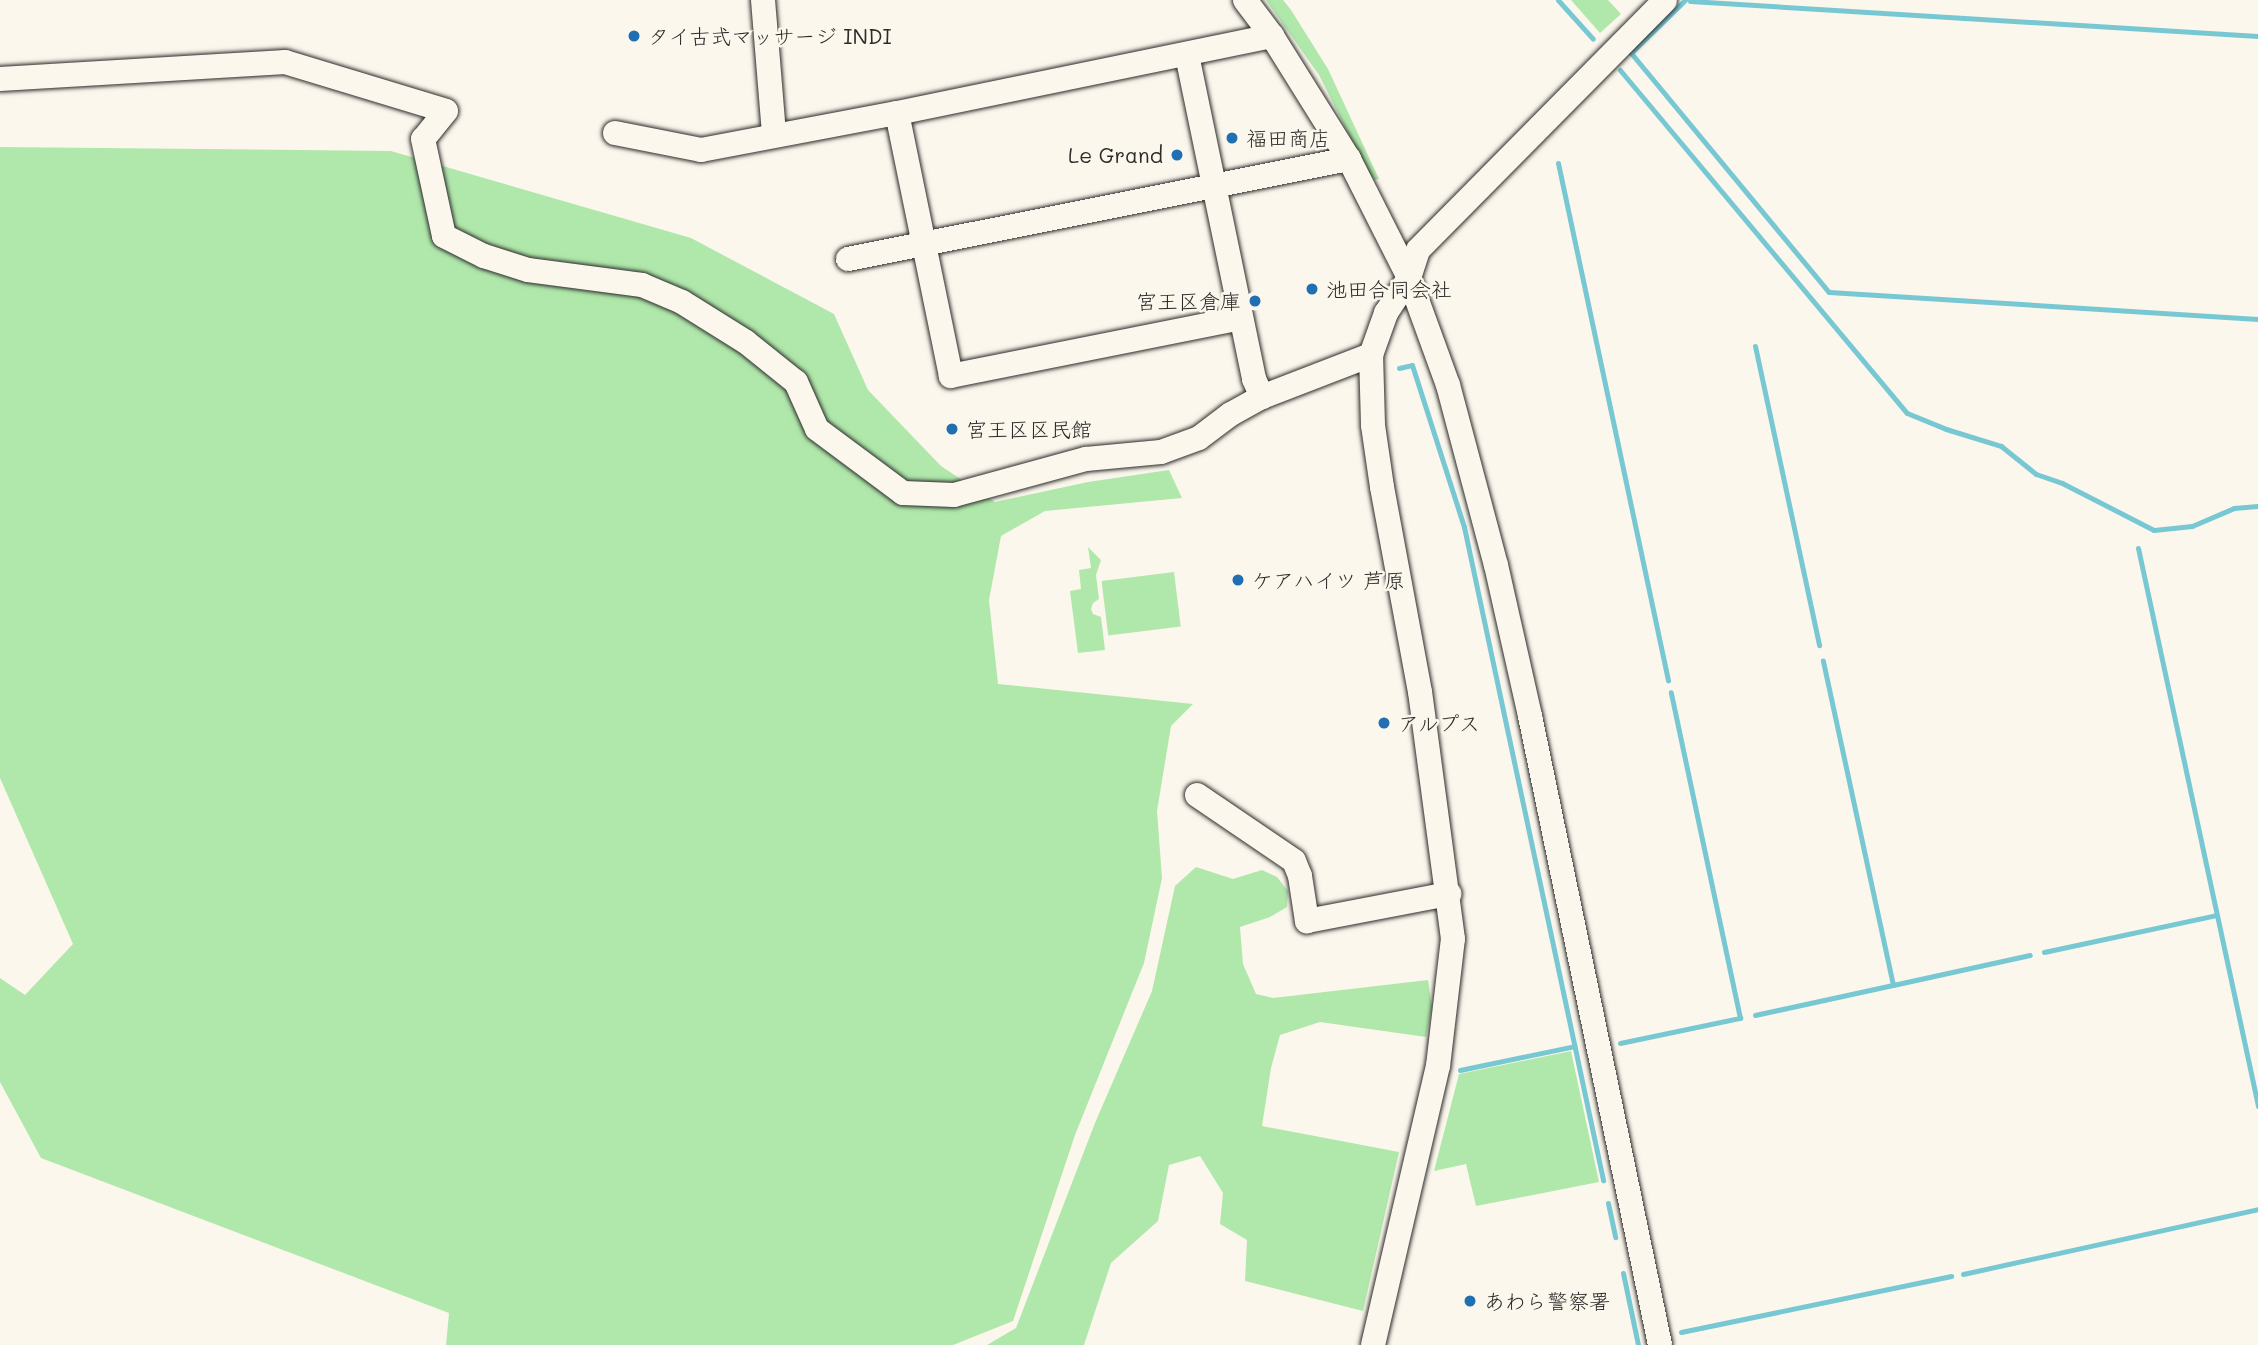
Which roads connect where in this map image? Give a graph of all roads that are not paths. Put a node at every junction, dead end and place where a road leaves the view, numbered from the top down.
1 (763, 0) edge
2 (1245, 0) edge
3 (1665, 0) edge
4 (1272, 36) junction
5 (1187, 55) junction
6 (0, 79) edge
7 (898, 113) junction
8 (615, 133) dead end
9 (774, 135) junction
10 (1349, 159) junction
11 (1214, 187) junction
12 (924, 244) junction
13 (848, 259) dead end
14 (1409, 278) junction
15 (1241, 318) junction
16 (1371, 355) junction
17 (1262, 397) junction
18 (1197, 795) dead end
19 (1449, 894) junction
20 (1373, 1345) edge
21 (1660, 1345) edge

1 - 9 street
2 - 4 street
3 - 14 street
4 - 5 street
4 - 10 street
5 - 7 street
5 - 11 street
6 - 17 street
7 - 9 street
7 - 12 street
8 - 9 street
10 - 11 street
10 - 14 street
11 - 12 street
11 - 15 street
12 - 13 street
12 - 15 street
14 - 16 street
14 - 21 street
15 - 17 street
16 - 17 street
16 - 19 street
18 - 19 street
19 - 20 street

